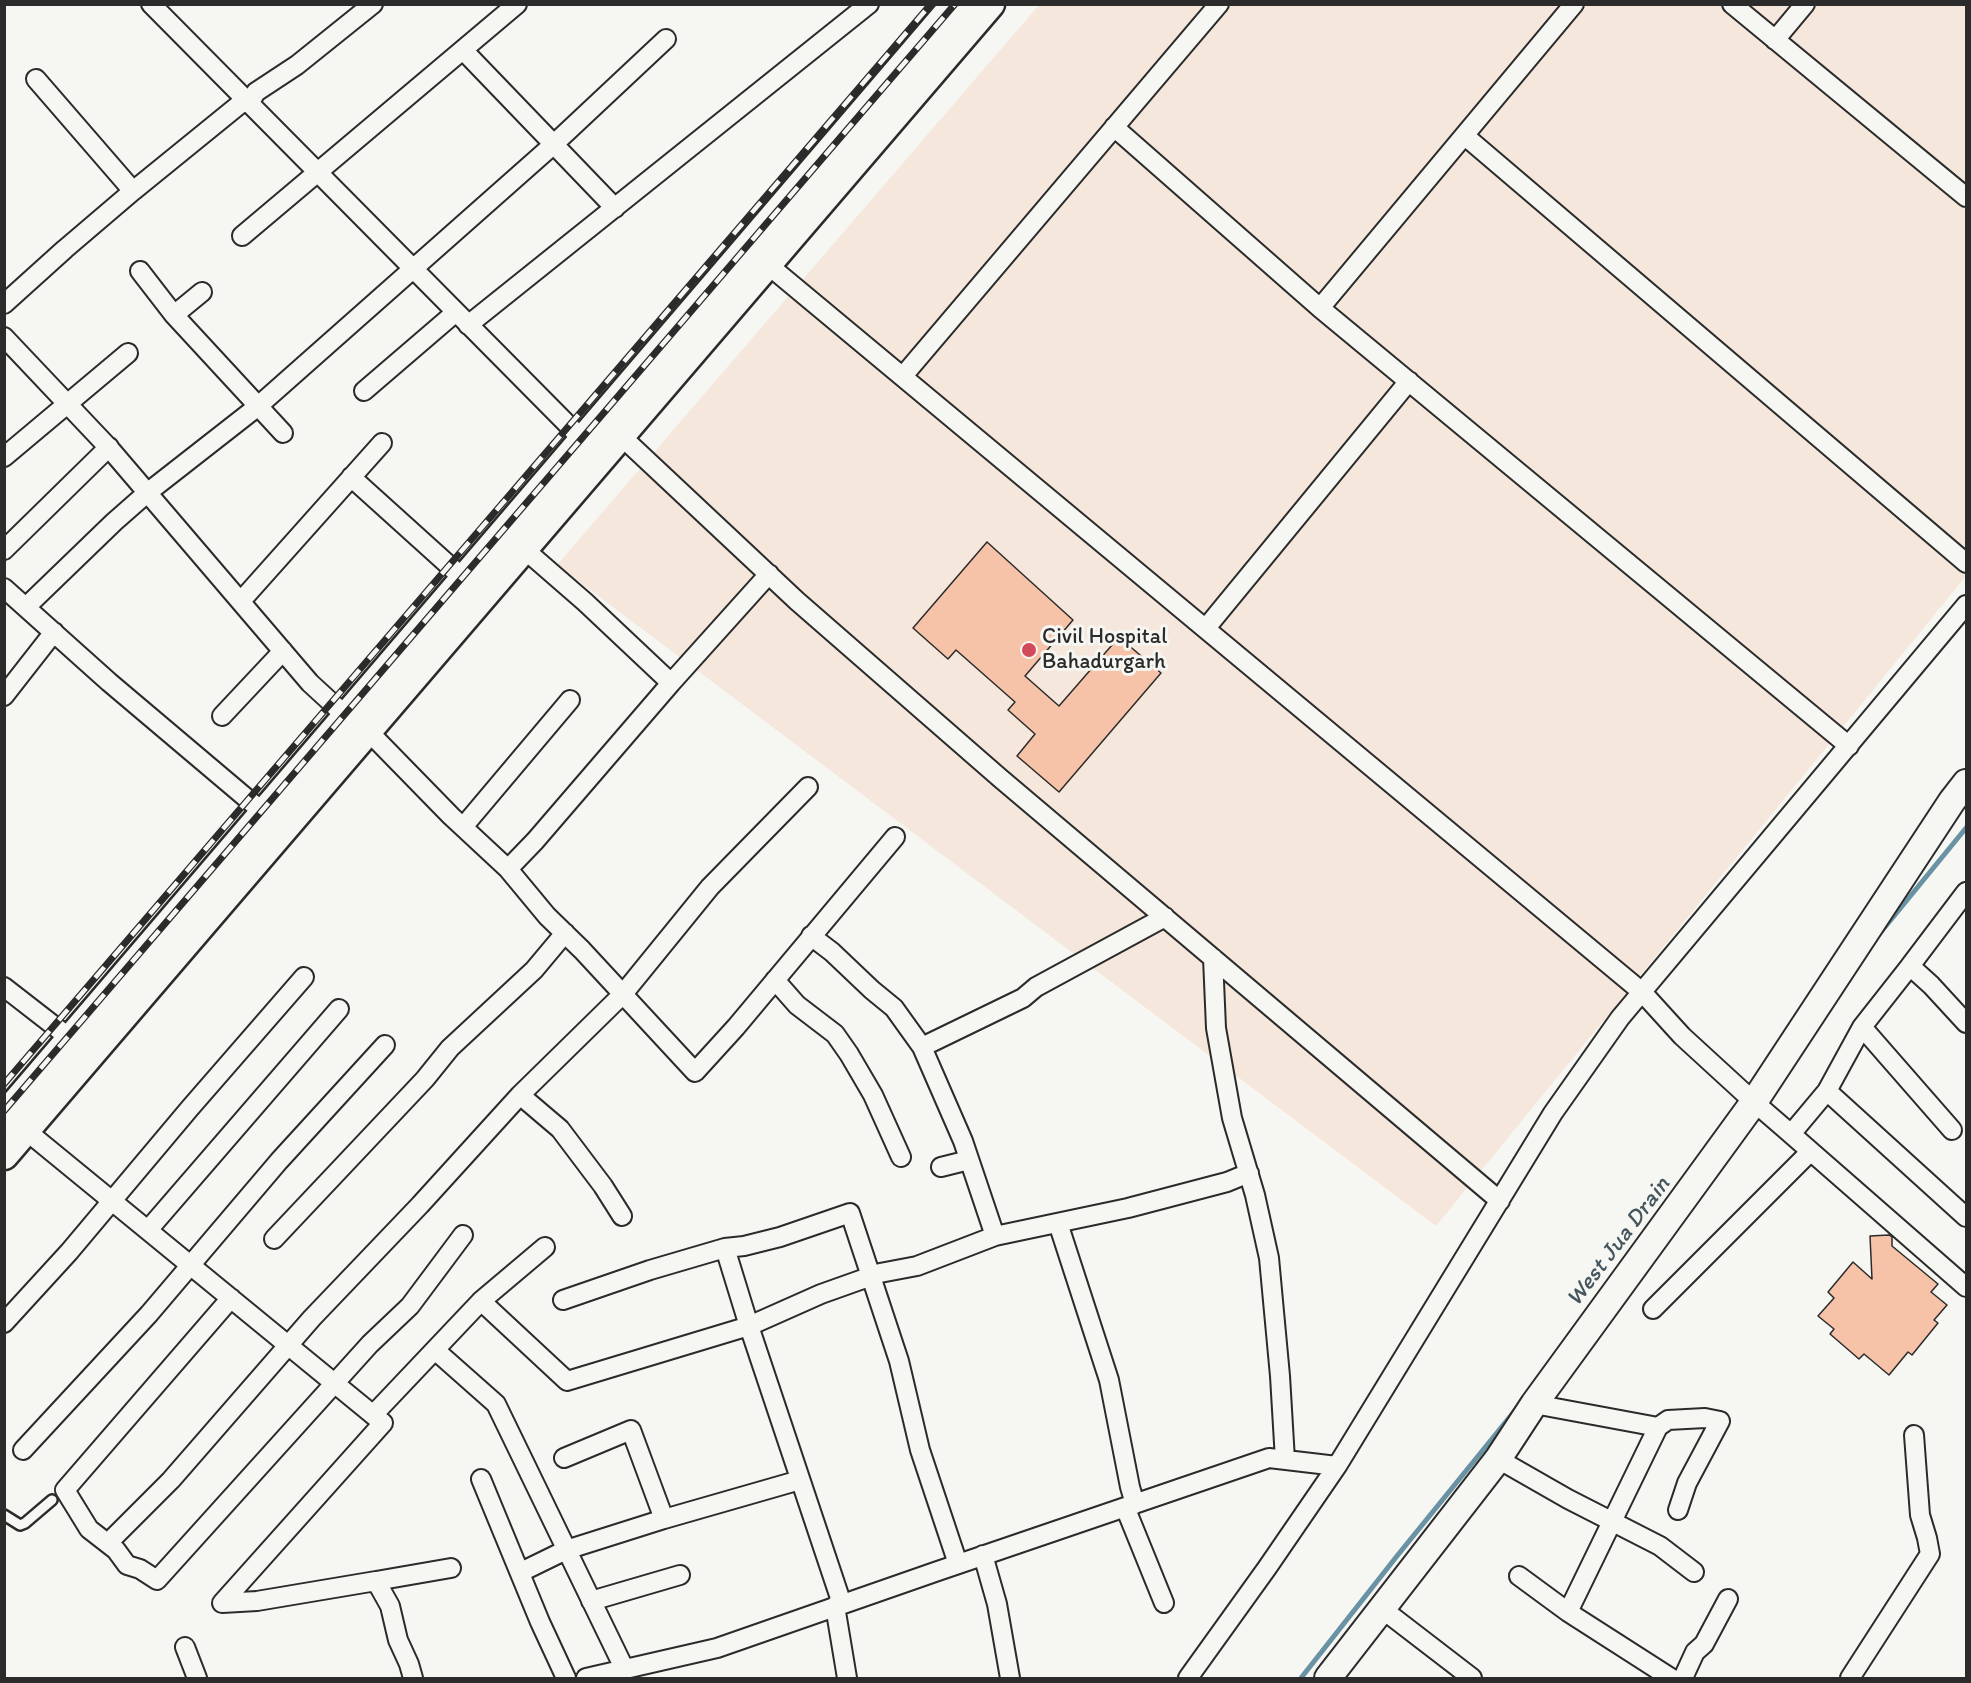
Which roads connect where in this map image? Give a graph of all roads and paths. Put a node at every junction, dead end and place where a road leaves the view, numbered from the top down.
1 (151, 4) edge
2 (373, 4) edge
3 (518, 4) edge
4 (869, 4) edge
5 (956, 4) edge
6 (990, 4) edge
7 (1219, 4) edge
8 (1574, 4) edge
9 (1732, 4) edge
10 (1804, 4) edge
11 (666, 39) dead end
12 (1775, 40) junction
13 (463, 50) junction
14 (36, 79) dead end
15 (247, 102) junction
16 (1114, 127) junction
17 (1465, 136) junction
18 (554, 144) junction
19 (316, 171) junction
20 (132, 191) junction
21 (1966, 197) edge
22 (615, 208) junction
23 (242, 236) dead end
24 (758, 256) junction
25 (413, 269) junction
26 (140, 271) dead end
27 (202, 292) dead end
28 (4, 304) edge
29 (1320, 308) junction
30 (174, 315) junction
31 (462, 318) junction
32 (4, 337) edge
33 (128, 353) dead end
34 (903, 376) junction
35 (1409, 381) junction
36 (364, 391) dead end
37 (67, 404) junction
38 (257, 407) junction
39 (283, 433) dead end
40 (621, 436) junction
41 (583, 440) junction
42 (382, 443) dead end
43 (109, 447) junction
44 (4, 457) edge
45 (351, 477) junction
46 (147, 493) junction
47 (4, 549) edge
48 (524, 549) junction
49 (1966, 563) edge
50 (769, 574) junction
51 (464, 579) junction
52 (4, 588) edge
53 (241, 602) junction
54 (1966, 605) edge
55 (26, 607) junction
56 (1206, 628) junction
57 (54, 632) junction
58 (283, 651) junction
59 (671, 683) junction
60 (4, 696) edge
61 (570, 700) dead end
62 (222, 716) dead end
63 (358, 724) junction
64 (1849, 746) junction
65 (1966, 783) edge
66 (808, 787) dead end
67 (264, 813) junction
68 (463, 827) junction
69 (896, 837) dead end
70 (508, 869) junction
71 (1966, 892) edge
72 (1165, 917) junction
73 (565, 933) junction
74 (811, 936) junction
75 (1213, 958) junction
76 (1910, 966) junction
77 (304, 977) dead end
78 (775, 980) junction
79 (4, 987) edge
80 (1642, 992) junction
81 (623, 994) junction
82 (339, 1009) dead end
83 (1966, 1023) edge
84 (1862, 1027) junction
85 (71, 1039) junction
86 (385, 1045) dead end
87 (922, 1047) junction
88 (1827, 1091) junction
89 (520, 1095) junction
90 (1754, 1102) junction
91 (12, 1121) edge
92 (1952, 1130) dead end
93 (1791, 1134) junction
94 (1810, 1152) junction
95 (4, 1155) edge
96 (901, 1157) dead end
97 (969, 1160) junction
98 (941, 1167) dead end
99 (1249, 1173) junction
100 (112, 1201) junction
101 (1500, 1201) junction
102 (622, 1216) dead end
103 (1966, 1217) edge
104 (1058, 1223) junction
105 (148, 1230) junction
106 (463, 1235) dead end
107 (995, 1236) junction
108 (274, 1239) dead end
109 (545, 1247) dead end
110 (725, 1248) junction
111 (191, 1265) junction
112 (872, 1276) junction
113 (1966, 1287) edge
114 (231, 1298) junction
115 (481, 1300) junction
116 (563, 1300) dead end
117 (1653, 1309) dead end
118 (4, 1323) edge
119 (749, 1326) junction
120 (289, 1346) junction
121 (435, 1350) junction
122 (335, 1383) junction
123 (1534, 1404) junction
124 (373, 1415) junction
125 (1658, 1427) junction
126 (1914, 1435) dead end
127 (23, 1450) dead end
128 (564, 1458) dead end
129 (1498, 1459) junction
130 (1285, 1460) junction
131 (1337, 1466) junction
132 (481, 1479) dead end
133 (800, 1480) junction
134 (52, 1500) dead end
135 (1130, 1505) junction
136 (1678, 1510) dead end
137 (4, 1515) edge
138 (664, 1519) junction
139 (1612, 1521) junction
140 (108, 1543) junction
141 (566, 1550) junction
142 (983, 1555) junction
143 (958, 1564) junction
144 (451, 1568) dead end
145 (521, 1572) junction
146 (1694, 1572) dead end
147 (680, 1575) dead end
148 (1519, 1576) dead end
149 (376, 1581) junction
150 (1728, 1599) dead end
151 (591, 1601) junction
152 (1164, 1603) dead end
153 (839, 1605) junction
154 (1381, 1608) junction
155 (1568, 1612) junction
156 (185, 1647) dead end
157 (624, 1668) junction
158 (196, 1678) edge
159 (413, 1678) edge
160 (566, 1678) edge
161 (590, 1678) edge
162 (847, 1678) edge
163 (1010, 1678) edge
164 (1188, 1678) edge
165 (1328, 1678) edge
166 (1472, 1678) edge
167 (1671, 1678) edge
168 (1683, 1678) edge
169 (1850, 1678) edge

1 - 15 street
2 - 15 street
3 - 13 street
4 - 22 street
5 - 24 main road
6 - 24 main road
7 - 16 street
8 - 17 street
9 - 12 street
10 - 12 street
11 - 18 street
12 - 21 street
13 - 18 street
13 - 19 street
14 - 20 street
15 - 19 street
15 - 20 street
16 - 29 street
16 - 34 street
17 - 29 street
17 - 49 street
18 - 22 street
18 - 25 street
19 - 23 street
19 - 25 street
20 - 28 street
22 - 31 street
24 - 34 street
24 - 40 main road
24 - 41 main road
25 - 31 street
25 - 38 street
26 - 30 street
27 - 30 street
29 - 35 street
30 - 38 street
31 - 36 street
31 - 41 street
32 - 37 street
33 - 37 street
34 - 56 street
35 - 56 street
35 - 64 street
37 - 43 street
37 - 44 street
38 - 39 street
38 - 46 street
40 - 48 main road
40 - 50 street
41 - 51 main road
42 - 45 street
43 - 46 street
43 - 47 street
45 - 51 street
45 - 53 street
46 - 53 street
46 - 55 street
48 - 59 street
48 - 63 main road
50 - 59 street
50 - 72 street
51 - 63 main road
52 - 55 street
53 - 58 street
54 - 64 street
55 - 57 street
56 - 80 street
57 - 60 street
57 - 67 street
58 - 62 street
58 - 63 street
59 - 70 street
61 - 68 street
63 - 67 main road
63 - 68 street
63 - 91 main road
64 - 80 street
65 - 90 main road
66 - 81 street
67 - 85 main road
68 - 70 street
69 - 74 street
70 - 73 street
71 - 76 street
72 - 75 street
72 - 87 street
73 - 81 street
73 - 108 street
74 - 78 street
74 - 87 street
75 - 99 street
75 - 101 street
76 - 83 street
76 - 84 street
77 - 100 street
78 - 81 street
78 - 96 street
79 - 85 street
80 - 90 street
80 - 101 street
81 - 89 street
82 - 105 street
84 - 88 street
84 - 92 street
85 - 91 main road
86 - 111 street
87 - 97 street
88 - 93 street
88 - 103 street
89 - 102 street
89 - 120 street
90 - 93 street
90 - 123 main road
91 - 95 main road
91 - 100 street
93 - 94 street
94 - 113 street
94 - 117 street
97 - 98 street
97 - 107 street
99 - 104 street
99 - 130 street
100 - 105 street
100 - 118 street
101 - 131 street
104 - 107 street
104 - 135 street
105 - 111 street
106 - 122 street
107 - 112 street
109 - 115 street
110 - 112 street
110 - 116 street
110 - 119 street
111 - 114 street
111 - 127 street
112 - 119 street
112 - 143 street
114 - 120 street
114 - 140 street
115 - 119 street
115 - 121 street
119 - 133 street
120 - 122 street
120 - 140 street
121 - 124 street
121 - 141 street
122 - 124 street
122 - 140 street
123 - 125 street
123 - 129 main road
124 - 149 street
125 - 136 street
125 - 139 street
126 - 169 street
128 - 138 street
129 - 139 street
129 - 154 main road
130 - 131 street
130 - 135 street
131 - 164 street
132 - 145 street
133 - 138 street
133 - 153 street
134 - 137 lane
135 - 142 street
135 - 152 street
138 - 141 street
139 - 146 street
139 - 155 street
141 - 145 street
141 - 151 street
142 - 143 street
142 - 163 street
143 - 153 street
144 - 149 street
145 - 160 street
147 - 151 street
148 - 155 street
149 - 159 street
150 - 168 street
151 - 157 street
153 - 157 street
153 - 162 street
154 - 165 main road
154 - 166 street
155 - 167 street
156 - 158 street
157 - 161 street

